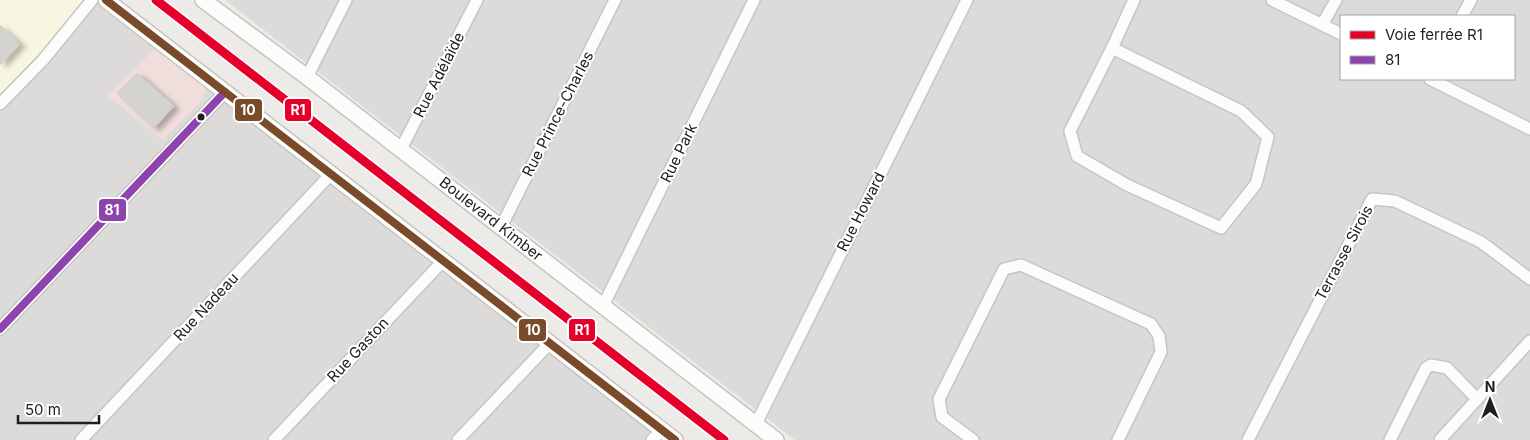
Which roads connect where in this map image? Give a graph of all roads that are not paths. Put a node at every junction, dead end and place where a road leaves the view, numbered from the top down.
1 (92, 0) edge
2 (106, 0) edge
3 (203, 0) edge
4 (346, 0) edge
5 (477, 0) edge
6 (615, 0) edge
7 (754, 0) edge
8 (967, 0) edge
9 (1134, 0) edge
10 (1272, 0) edge
11 (1336, 0) edge
12 (1470, 0) edge
13 (1462, 15) edge
14 (1322, 25) junction
15 (1340, 34) edge
16 (1112, 48) junction
17 (307, 77) junction
18 (1432, 80) edge
19 (226, 92) junction
20 (0, 104) edge
21 (1530, 129) edge
22 (401, 149) junction
23 (332, 174) junction
24 (501, 227) junction
25 (443, 261) junction
26 (1530, 279) edge
27 (603, 306) junction
28 (0, 329) edge
29 (1530, 341) edge
30 (550, 344) junction
31 (1477, 400) junction
32 (756, 424) junction
33 (657, 435) edge
34 (81, 440) edge
35 (274, 440) edge
36 (458, 440) edge
37 (675, 440) edge
38 (776, 440) edge
39 (973, 440) edge
40 (1118, 440) edge
41 (1248, 440) edge
42 (1390, 440) edge
43 (1440, 440) edge

1 - 20 street
2 - 19 street
3 - 17 street, Boulevard Kimber
4 - 17 street
5 - 22 street, Rue Adélaïde
6 - 24 street, Rue Prince-Charles
7 - 27 street, Rue Park
8 - 32 street, Rue Howard
9 - 16 street
10 - 14 street
11 - 14 street
12 - 13 street
14 - 15 street
16 - 16 street
17 - 22 street, Boulevard Kimber
18 - 21 street
19 - 23 street
19 - 28 street
22 - 24 street, Boulevard Kimber
23 - 25 street
23 - 34 street, Rue Nadeau
24 - 27 street, Boulevard Kimber
25 - 30 street
25 - 35 street, Rue Gaston
26 - 41 street, Terrasse Sirois
27 - 32 street, Boulevard Kimber
29 - 31 street
30 - 33 street
30 - 36 street
31 - 42 street
31 - 43 street
32 - 38 street, Boulevard Kimber
33 - 37 street
39 - 40 street

